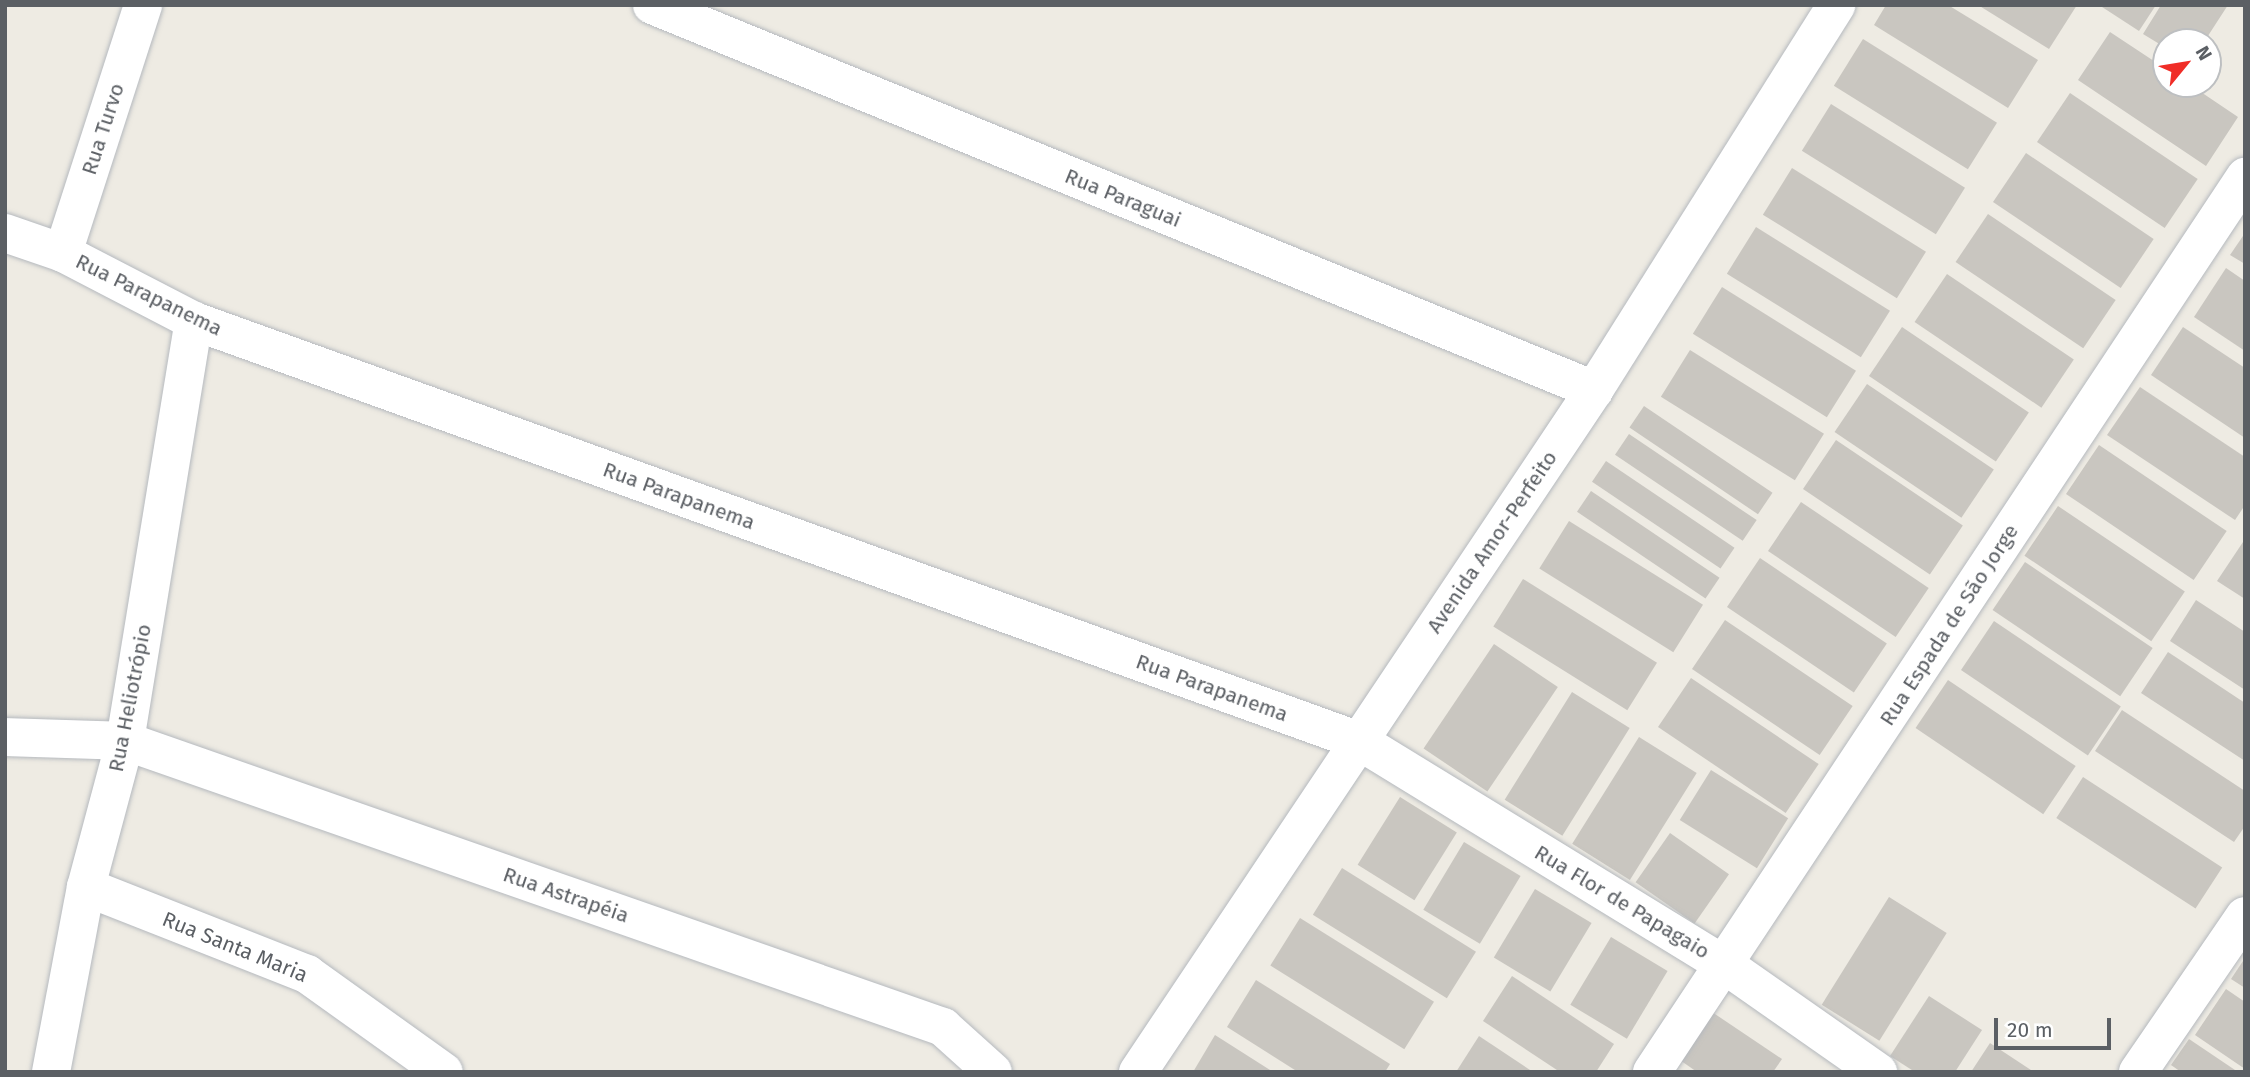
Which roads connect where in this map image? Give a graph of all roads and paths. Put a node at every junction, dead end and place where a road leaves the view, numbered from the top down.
1 (143, 5) edge
2 (652, 5) edge
3 (1836, 5) edge
4 (2245, 177) edge
5 (5, 233) edge
6 (63, 253) junction
7 (194, 321) junction
8 (1594, 390) junction
9 (5, 737) edge
10 (125, 741) junction
11 (1359, 741) junction
12 (86, 887) junction
13 (2245, 916) edge
14 (1725, 965) junction
15 (51, 1072) edge
16 (444, 1072) edge
17 (993, 1072) edge
18 (1138, 1072) edge
19 (1652, 1072) edge
20 (1878, 1072) edge
21 (2138, 1072) edge

1 - 6 street, Rua Turvo
2 - 8 street, Rua Paraguai
3 - 8 street, Avenida Amor-Perfeito
4 - 14 street, Rua Espada de São Jorge
5 - 6 street, Rua Parapanema
6 - 7 street, Rua Parapanema
7 - 10 street, Rua Heliotrópio
7 - 11 street, Rua Parapanema
8 - 11 street, Avenida Amor-Perfeito
9 - 10 street, Rua Astrapéia
10 - 12 street, Rua Heliotrópio
10 - 17 street, Rua Astrapéia
11 - 14 street, Rua Flor de Papagaio
11 - 18 street, Avenida Amor-Perfeito
12 - 15 street, Rua Heliotrópio
12 - 16 street, Rua Santa Maria
13 - 21 street
14 - 19 street, Rua Espada de São Jorge
14 - 20 street, Rua Flor de Papagaio

